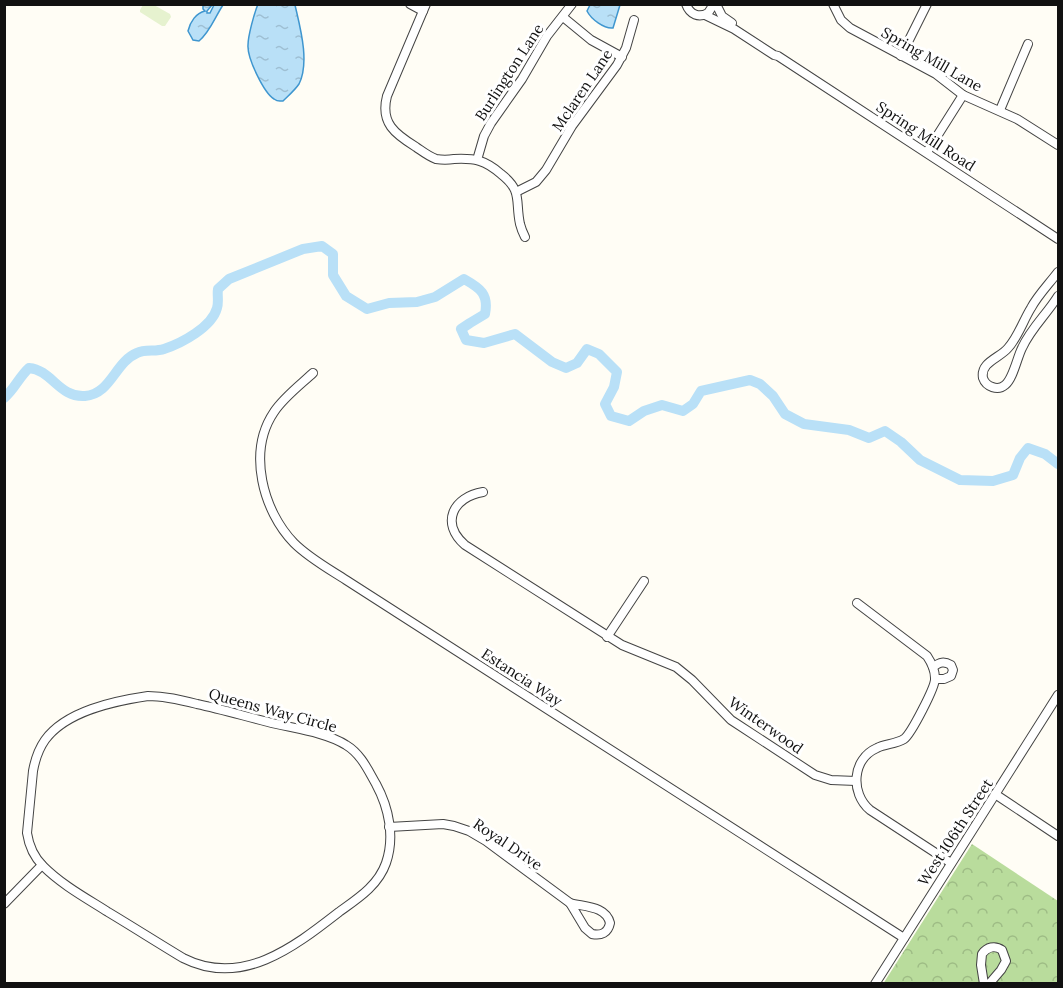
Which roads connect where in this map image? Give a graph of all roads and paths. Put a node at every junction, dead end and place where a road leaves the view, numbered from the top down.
1 (410, 4) edge
2 (572, 4) edge
3 (686, 4) edge
4 (715, 4) edge
5 (833, 4) edge
6 (927, 4) edge
7 (425, 8) edge
8 (705, 15) junction
9 (562, 17) junction
10 (634, 20) dead end
11 (1028, 44) dead end
12 (778, 56) junction
13 (901, 56) junction
14 (622, 57) junction
15 (963, 95) junction
16 (1000, 111) junction
17 (1059, 145) edge
18 (927, 152) junction
19 (477, 160) junction
20 (516, 192) junction
21 (525, 237) dead end
22 (1059, 238) edge
23 (1059, 272) edge
24 (1040, 296) junction
25 (1059, 296) edge
26 (1051, 307) junction
27 (313, 373) dead end
28 (483, 492) dead end
29 (644, 581) dead end
30 (857, 603) dead end
31 (608, 637) junction
32 (933, 667) junction
33 (936, 679) junction
34 (1059, 695) edge
35 (856, 781) junction
36 (995, 794) junction
37 (389, 827) junction
38 (1059, 836) edge
39 (951, 863) junction
40 (42, 865) junction
41 (570, 903) junction
42 (4, 904) edge
43 (904, 938) junction
44 (874, 984) edge
45 (984, 984) edge
46 (989, 984) edge

1 - 7 street
2 - 9 street, Burlington Lane
3 - 8 street, Spring Mill Road
4 - 8 street
4 - 12 street, Spring Mill Road
5 - 13 street, Spring Mill Lane
6 - 13 street
7 - 19 street
8 - 12 street, Spring Mill Road
9 - 14 street
9 - 19 street, Burlington Lane
10 - 14 street, Mclaren Lane
11 - 16 street
12 - 18 street, Spring Mill Road
13 - 15 street, Spring Mill Lane
14 - 20 street, Mclaren Lane
15 - 16 street, Spring Mill Lane
15 - 18 street
16 - 17 street, Spring Mill Lane
18 - 22 street, Spring Mill Road
19 - 20 street
20 - 21 street
23 - 24 street
24 - 26 street
24 - 26 street
25 - 26 street
27 - 43 street, Estancia Way
28 - 31 street, Winterwood
29 - 31 street
30 - 32 street
31 - 35 street, Winterwood
32 - 33 street
32 - 33 street
33 - 35 street
34 - 36 street, West 106th Street
35 - 39 street
36 - 38 street
36 - 39 street, West 106th Street
37 - 40 street, Queens Way Circle
37 - 40 street, Queens Way Circle
37 - 41 street, Royal Drive
39 - 43 street, West 106th Street
40 - 42 street
41 - 41 street, Royal Drive
43 - 44 street, West 106th Street
45 - 46 street

